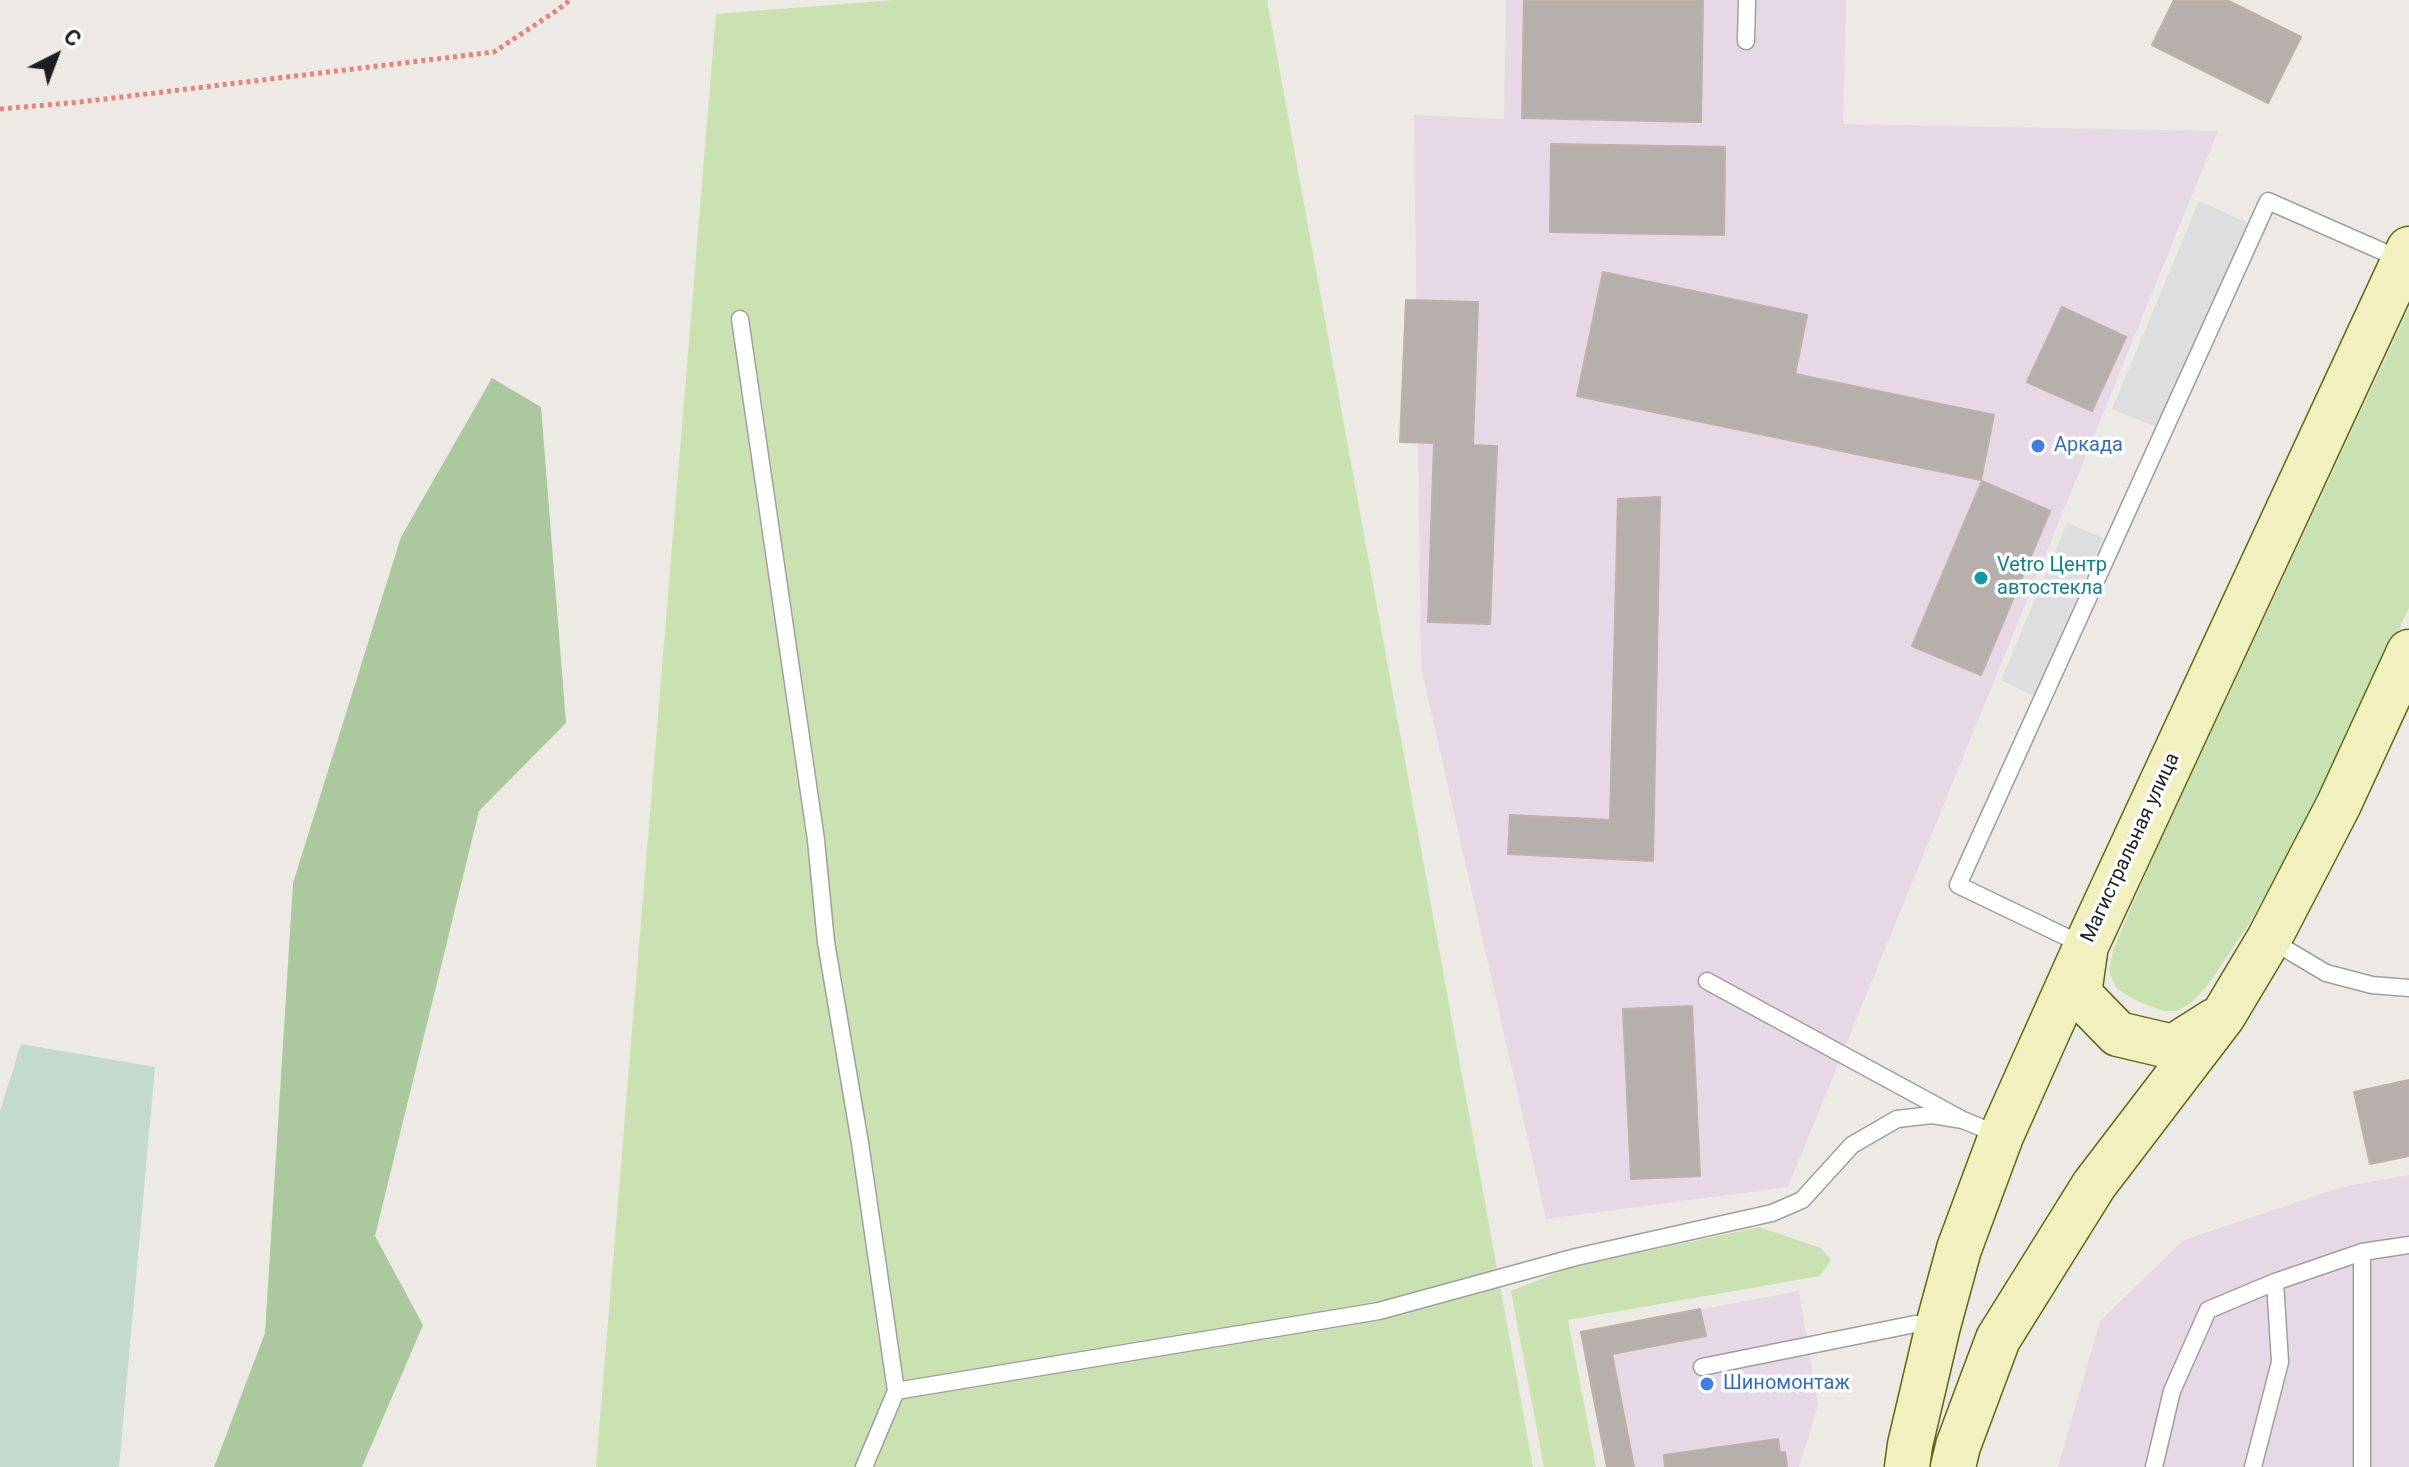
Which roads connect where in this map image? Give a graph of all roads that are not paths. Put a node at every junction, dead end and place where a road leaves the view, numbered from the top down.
1 (1747, 0) edge
2 (1746, 41) dead end
3 (2406, 255) edge
4 (740, 319) dead end
5 (2409, 652) edge
6 (2269, 939) junction
7 (2086, 946) junction
8 (1707, 981) dead end
9 (2409, 988) edge
10 (2223, 1016) junction
11 (1982, 1128) junction
12 (2409, 1245) edge
13 (2362, 1252) junction
14 (2275, 1282) junction
15 (1938, 1326) junction
16 (1998, 1339) junction
17 (1702, 1367) dead end
18 (896, 1391) junction
19 (864, 1467) edge
20 (1907, 1467) edge
21 (1953, 1467) edge
22 (2154, 1467) edge
23 (2253, 1467) edge
24 (2362, 1467) edge

1 - 2 lane
3 - 7 main road, Магистральная улица
3 - 7 lane
4 - 18 lane
5 - 6 main road
6 - 9 lane
6 - 10 main road
7 - 10 main road
7 - 11 main road, Магистральная улица
8 - 11 lane
10 - 16 main road
11 - 15 main road, Магистральная улица
11 - 18 lane
12 - 13 lane
13 - 14 lane
13 - 24 lane
14 - 22 lane
14 - 23 lane
15 - 16 main road
15 - 17 lane
15 - 20 main road, Магистральная улица
16 - 21 main road
18 - 19 lane

